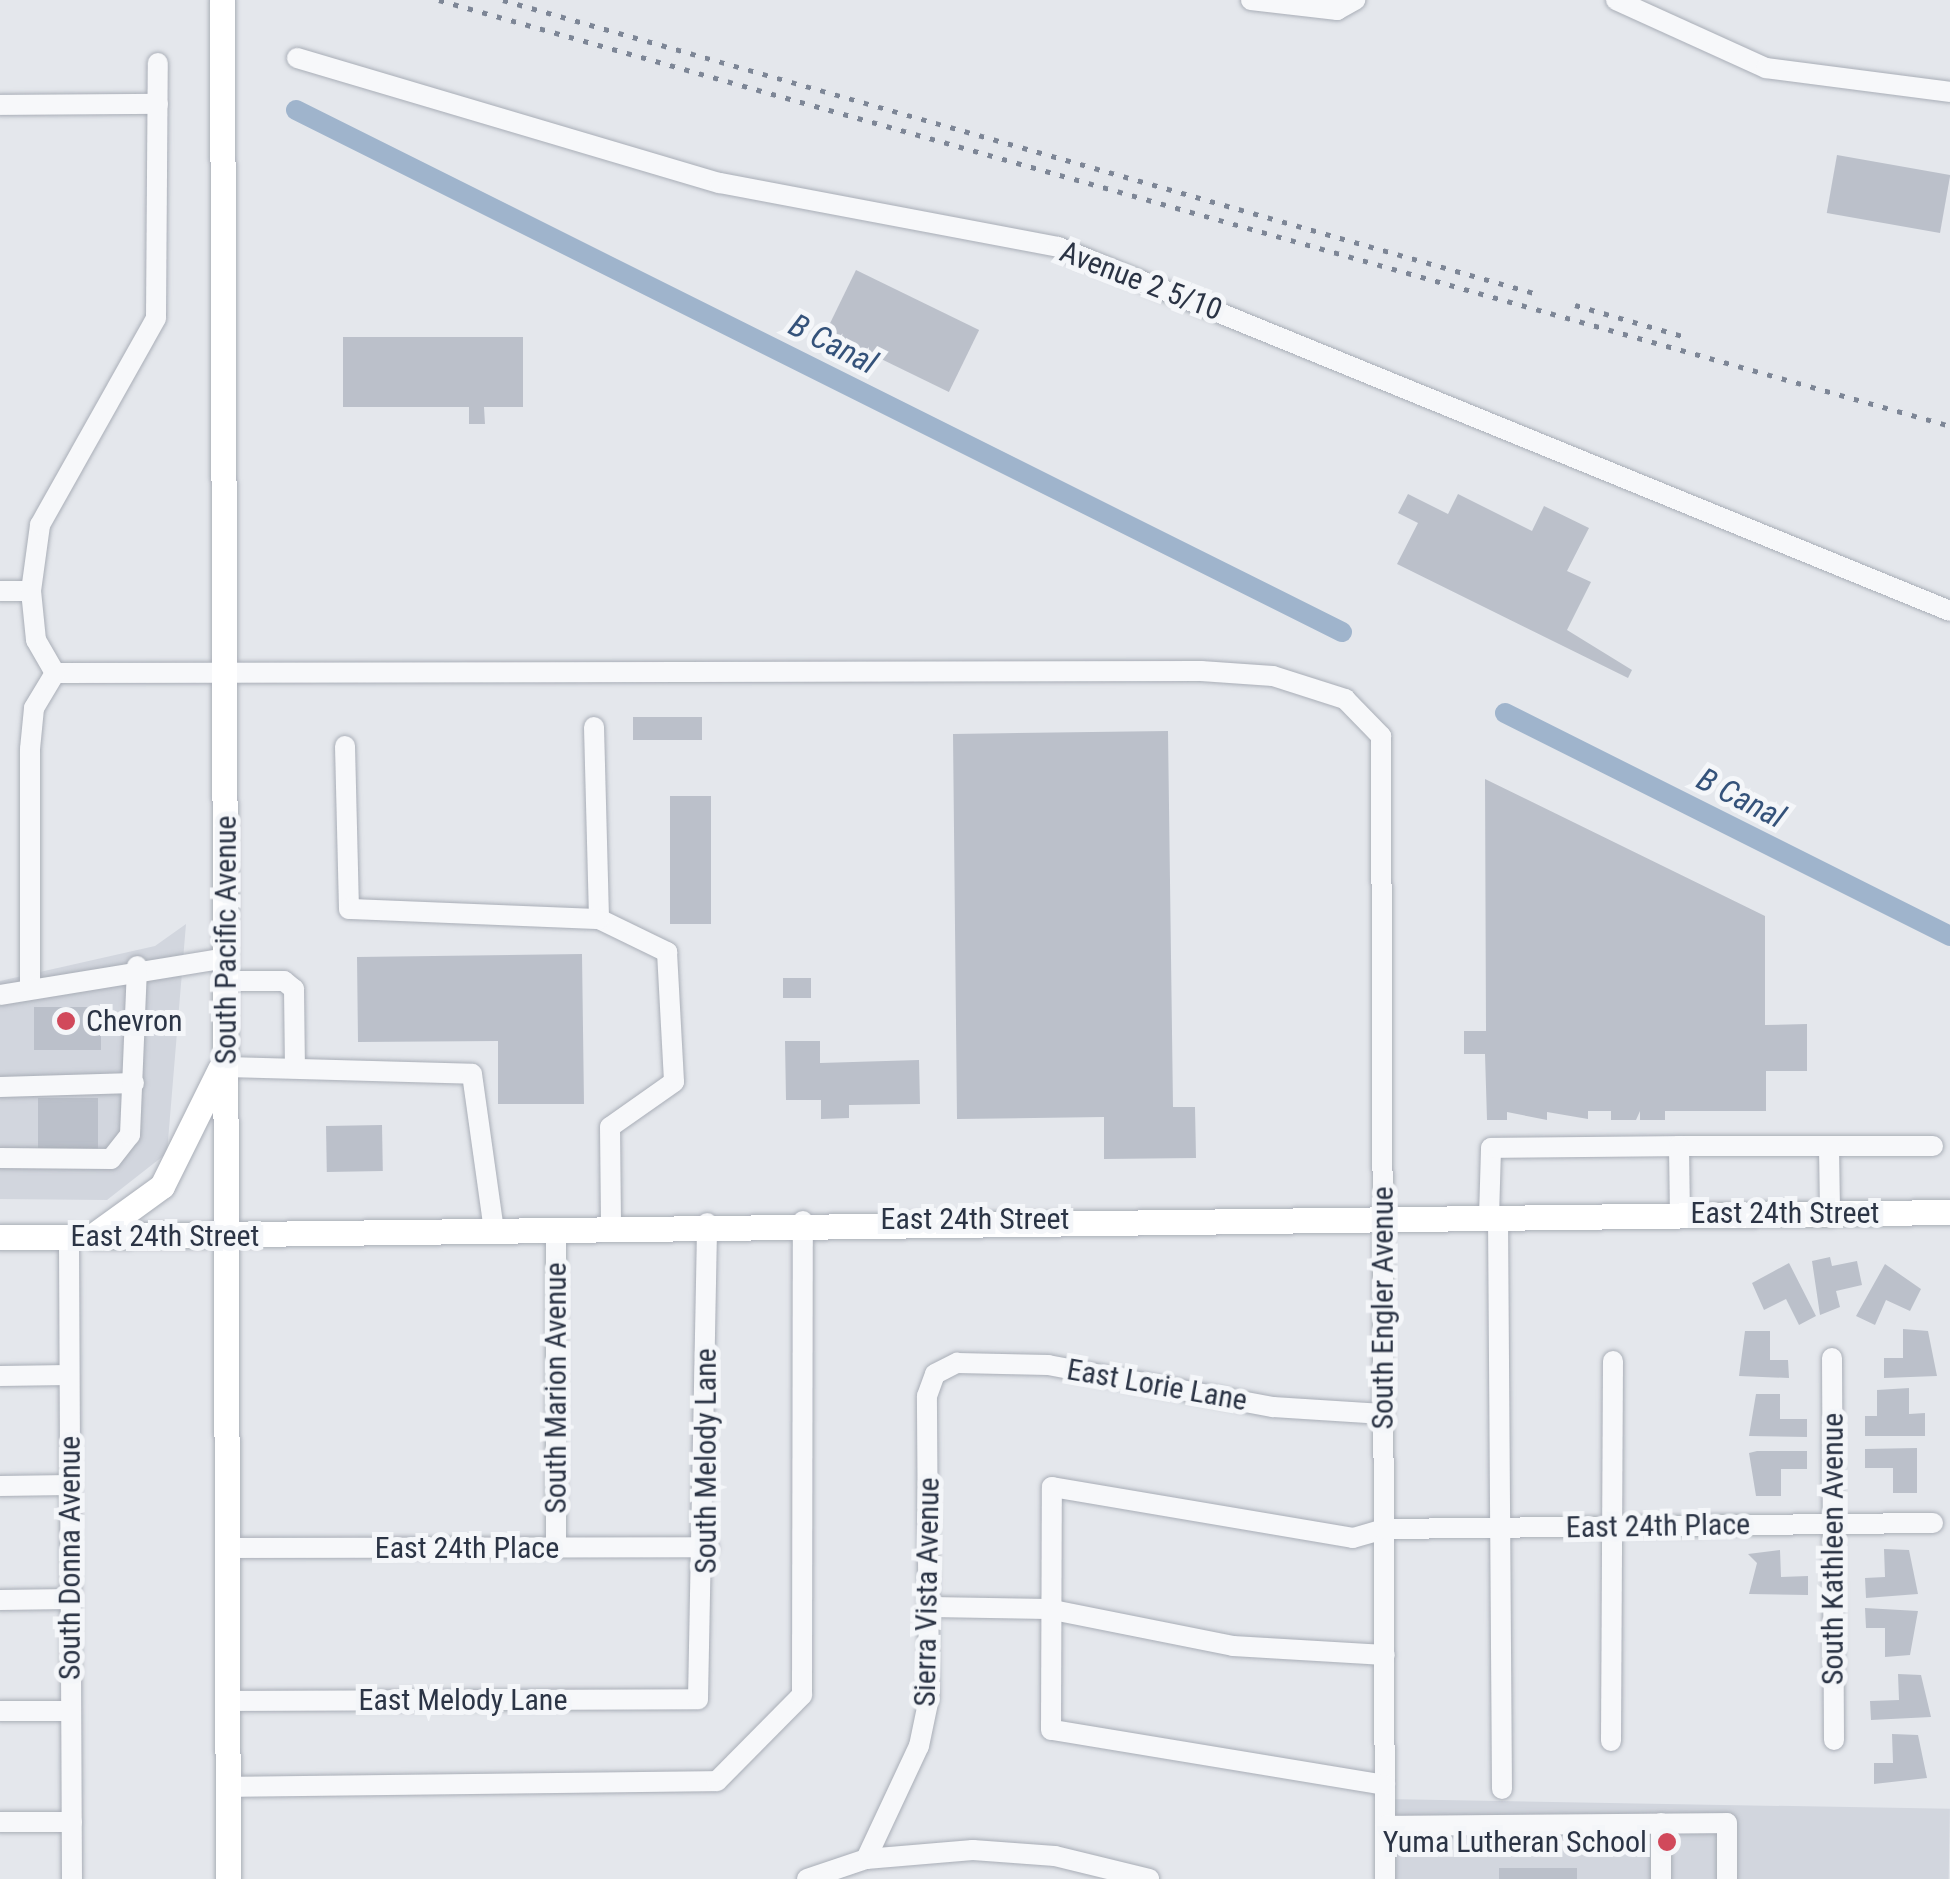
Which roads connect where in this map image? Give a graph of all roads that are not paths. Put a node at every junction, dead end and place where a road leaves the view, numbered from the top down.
1 (1252, 0) edge
2 (1355, 0) edge
3 (1616, 0) edge
4 (222, 3) edge
5 (297, 58) dead end
6 (158, 63) dead end
7 (1950, 92) edge
8 (158, 104) junction
9 (0, 105) edge
10 (0, 590) edge
11 (30, 590) junction
12 (1950, 611) edge
13 (224, 672) junction
14 (55, 673) junction
15 (594, 727) dead end
16 (345, 746) dead end
17 (600, 919) junction
18 (137, 966) junction
19 (225, 969) junction
20 (30, 984) junction
21 (0, 995) edge
22 (226, 1058) junction
23 (295, 1066) junction
24 (134, 1082) junction
25 (0, 1087) edge
26 (1679, 1146) junction
27 (1933, 1146) dead end
28 (1829, 1147) junction
29 (0, 1158) edge
30 (1950, 1212) edge
31 (1830, 1213) junction
32 (1680, 1214) junction
33 (1384, 1216) junction
34 (1493, 1216) junction
35 (803, 1221) junction
36 (706, 1223) junction
37 (611, 1226) junction
38 (556, 1228) junction
39 (494, 1230) junction
40 (81, 1236) junction
41 (0, 1237) edge
42 (228, 1237) junction
43 (1832, 1358) dead end
44 (1613, 1361) dead end
45 (934, 1374) joint
46 (69, 1375) junction
47 (0, 1376) edge
48 (1383, 1414) junction
49 (70, 1485) junction
50 (0, 1486) edge
51 (1934, 1523) dead end
52 (1833, 1524) junction
53 (1610, 1526) junction
54 (1384, 1528) junction
55 (1500, 1528) junction
56 (708, 1546) junction
57 (227, 1548) junction
58 (556, 1548) junction
59 (70, 1599) junction
60 (0, 1600) edge
61 (930, 1607) junction
62 (1048, 1609) junction
63 (1385, 1655) junction
64 (698, 1699) joint
65 (227, 1700) junction
66 (71, 1711) junction
67 (0, 1712) edge
68 (1834, 1740) dead end
69 (1611, 1741) dead end
70 (1385, 1784) junction
71 (228, 1787) junction
72 (1502, 1789) dead end
73 (0, 1822) edge
74 (72, 1822) junction
75 (1661, 1824) junction
76 (1385, 1826) junction
77 (866, 1859) junction
78 (72, 1879) edge
79 (228, 1879) edge
80 (807, 1879) edge
81 (1149, 1879) edge
82 (1385, 1879) edge
83 (1660, 1879) edge
84 (1727, 1879) edge

1 - 2 street
3 - 7 street
4 - 13 main road, South Pacific Avenue
5 - 12 street, Avenue 2 5/10
6 - 8 street
8 - 9 street
8 - 11 street
10 - 11 street
11 - 14 street
13 - 14 street
13 - 19 main road, South Pacific Avenue
13 - 33 street, South Engler Avenue
14 - 20 street
15 - 17 street
16 - 17 street
17 - 37 street
18 - 19 street
18 - 20 street
18 - 24 street
19 - 22 main road, South Pacific Avenue
19 - 23 street
20 - 21 street
22 - 23 street
22 - 40 main road
22 - 42 main road, South Pacific Avenue
23 - 39 street
24 - 25 street
24 - 29 street
26 - 28 street
26 - 32 street
26 - 34 street
27 - 28 street
28 - 31 street
30 - 31 main road, East 24th Street
31 - 32 main road, East 24th Street
32 - 34 main road, East 24th Street
33 - 34 main road, East 24th Street
33 - 35 main road, East 24th Street
33 - 48 street, South Engler Avenue
34 - 55 street
35 - 36 main road, East 24th Street
35 - 71 street
36 - 37 main road, East 24th Street
36 - 56 street, South Melody Lane
37 - 38 main road, East 24th Street
38 - 39 main road, East 24th Street
38 - 58 street, South Marion Avenue
39 - 42 main road, East 24th Street
40 - 41 main road, East 24th Street
40 - 42 main road, East 24th Street
40 - 46 street, South Donna Avenue
42 - 57 main road, South Pacific Avenue
43 - 52 street, South Kathleen Avenue
44 - 53 street
45 - 48 street, East Lorie Lane
45 - 61 street, Sierra Vista Avenue
46 - 47 street
46 - 49 street, South Donna Avenue
48 - 54 street, South Engler Avenue
49 - 50 street
49 - 59 street, South Donna Avenue
51 - 52 street, East 24th Place
52 - 53 street, East 24th Place
52 - 68 street, South Kathleen Avenue
53 - 55 street, East 24th Place
53 - 69 street
54 - 55 street, East 24th Place
54 - 62 street, East 24th Place
54 - 63 street, South Engler Avenue
55 - 72 street
56 - 58 street, East 24th Place
56 - 64 street, South Melody Lane
57 - 58 street, East 24th Place
57 - 65 main road, South Pacific Avenue
59 - 60 street
59 - 66 street, South Donna Avenue
61 - 62 street
61 - 77 street, Sierra Vista Avenue
62 - 63 street
62 - 70 street
63 - 70 street, South Engler Avenue
64 - 65 street, East Melody Lane
65 - 71 main road, South Pacific Avenue
66 - 67 street
66 - 74 street, South Donna Avenue
70 - 76 street, South Engler Avenue
71 - 79 main road, South Pacific Avenue
73 - 74 street
74 - 78 street, South Donna Avenue
75 - 76 street
75 - 83 street
75 - 84 street
76 - 82 street, South Engler Avenue
77 - 80 street
77 - 81 street

